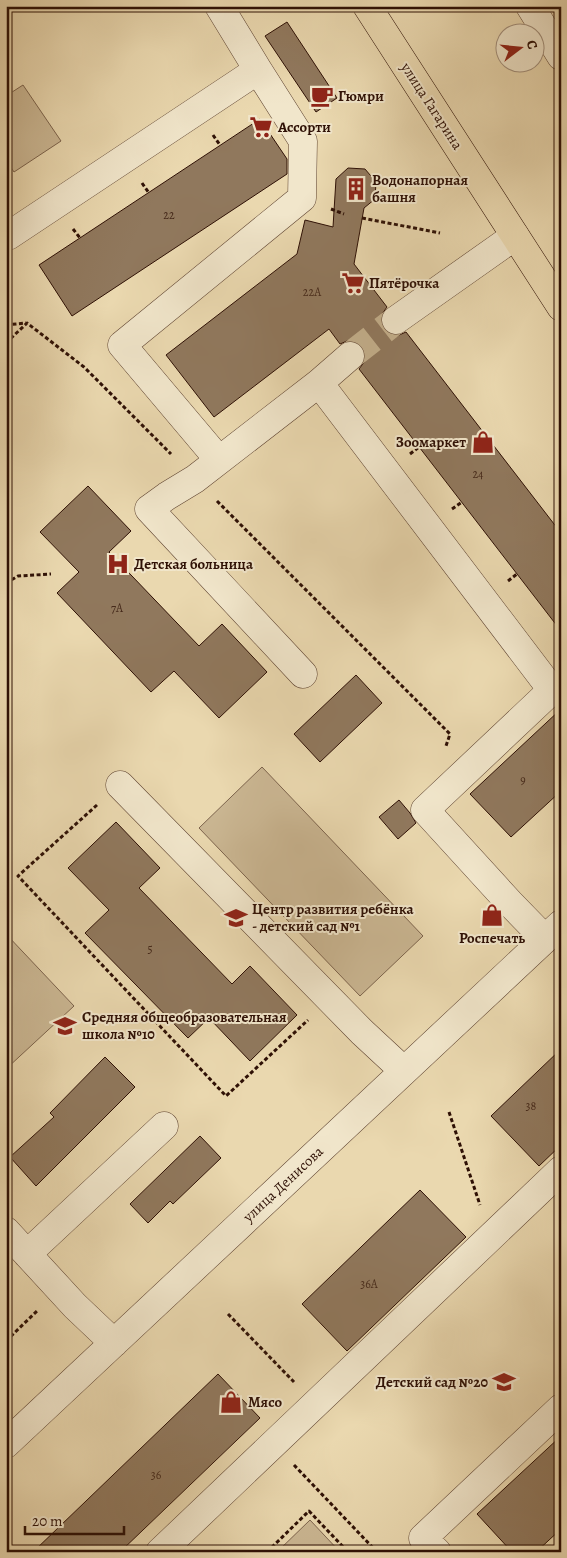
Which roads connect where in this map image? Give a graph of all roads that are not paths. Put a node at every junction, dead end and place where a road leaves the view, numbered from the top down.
1 (218, 6) edge
2 (367, 6) edge
3 (530, 6) edge
4 (561, 56) edge
5 (258, 70) junction
6 (6, 233) edge
7 (515, 236) junction
8 (561, 307) edge
9 (396, 320) tunnel mouth
10 (350, 356) tunnel mouth
11 (319, 383) junction
12 (219, 460) junction
13 (304, 674) dead end
14 (120, 785) road end
15 (553, 931) edge
16 (404, 1071) junction
17 (164, 1126) dead end
18 (561, 1170) edge
19 (6, 1231) edge
20 (27, 1254) junction
21 (114, 1343) junction
22 (561, 1408) edge
23 (6, 1444) edge
24 (160, 1552) edge
25 (436, 1552) edge

1 - 5 street
2 - 7 main road, улица Гагарина
3 - 4 street
5 - 6 street
5 - 12 street
7 - 8 main road, улица Гагарина
7 - 9 street
10 - 11 street
11 - 12 street
11 - 15 street
12 - 13 street
14 - 16 street
15 - 16 street, улица Денисова
16 - 21 street, улица Денисова
17 - 20 street
18 - 24 street
19 - 20 street
20 - 21 street
21 - 23 street, улица Денисова
22 - 25 street

